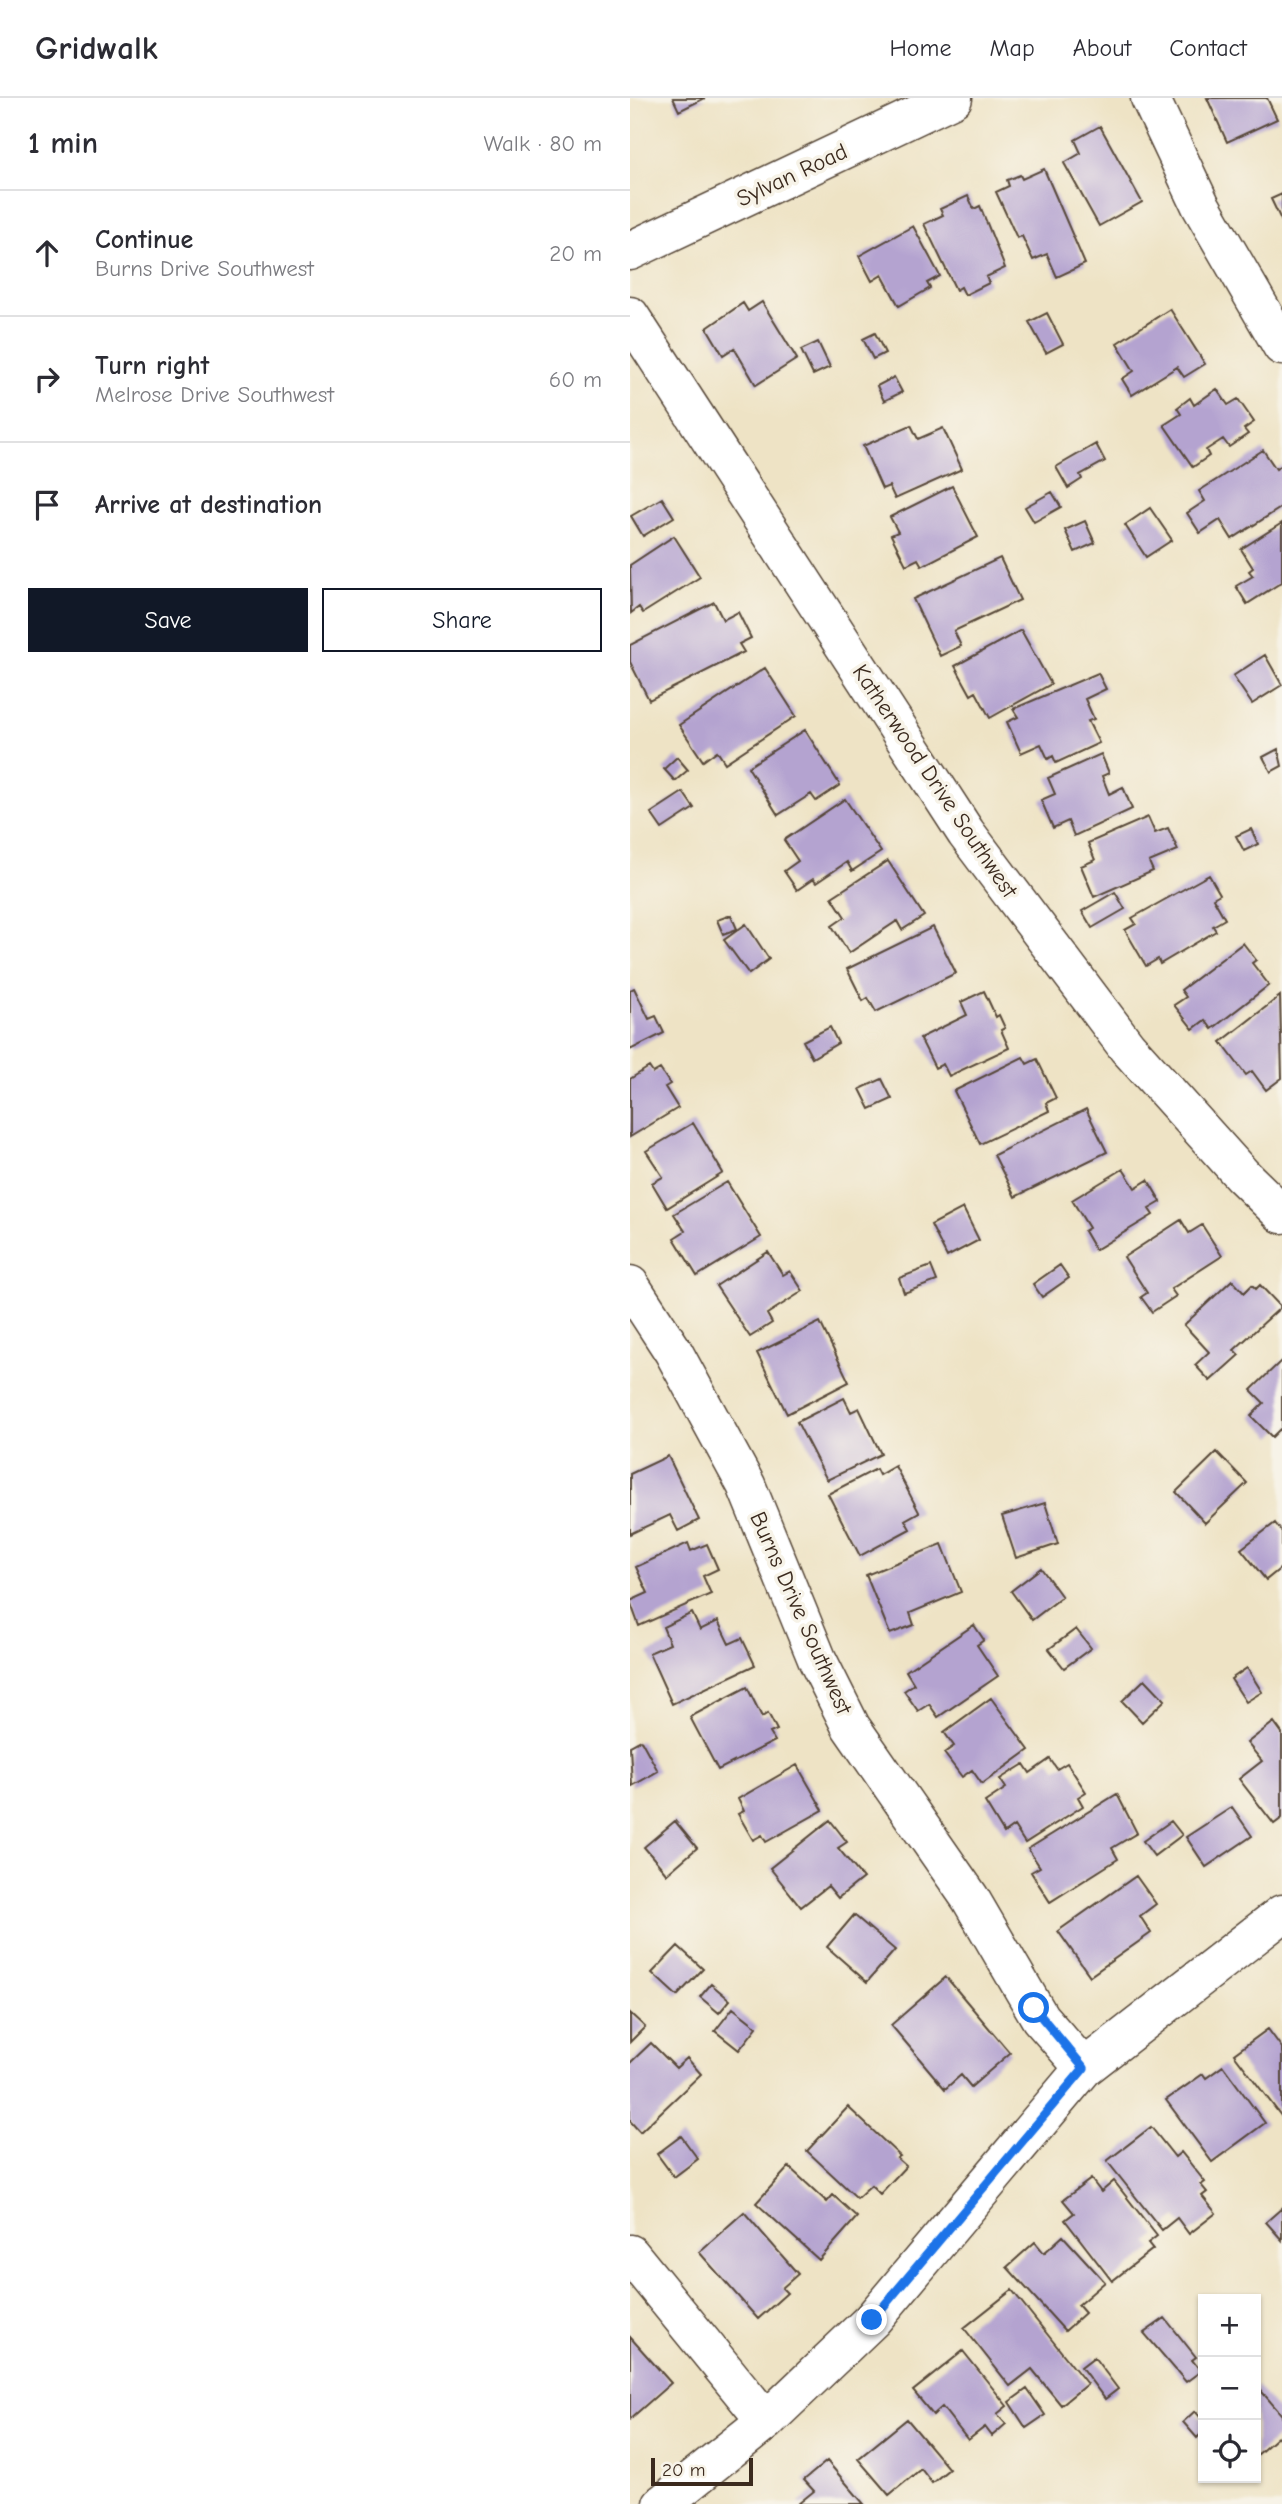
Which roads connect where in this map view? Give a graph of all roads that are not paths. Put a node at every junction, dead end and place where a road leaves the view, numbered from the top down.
1 (953, 98) edge
2 (1150, 98) edge
3 (630, 251) edge
4 (630, 316) edge
5 (1282, 346) edge
6 (1282, 1214) edge
7 (630, 1285) edge
8 (1282, 1914) edge
9 (1084, 2068) junction
10 (630, 2254) edge
11 (766, 2421) junction
12 (662, 2504) edge

1 - 3 street, Sylvan Road
2 - 5 street
4 - 6 street, Katherwood Drive Southwest
7 - 9 street, Burns Drive Southwest
8 - 9 street
9 - 11 street
10 - 11 street
11 - 12 street

